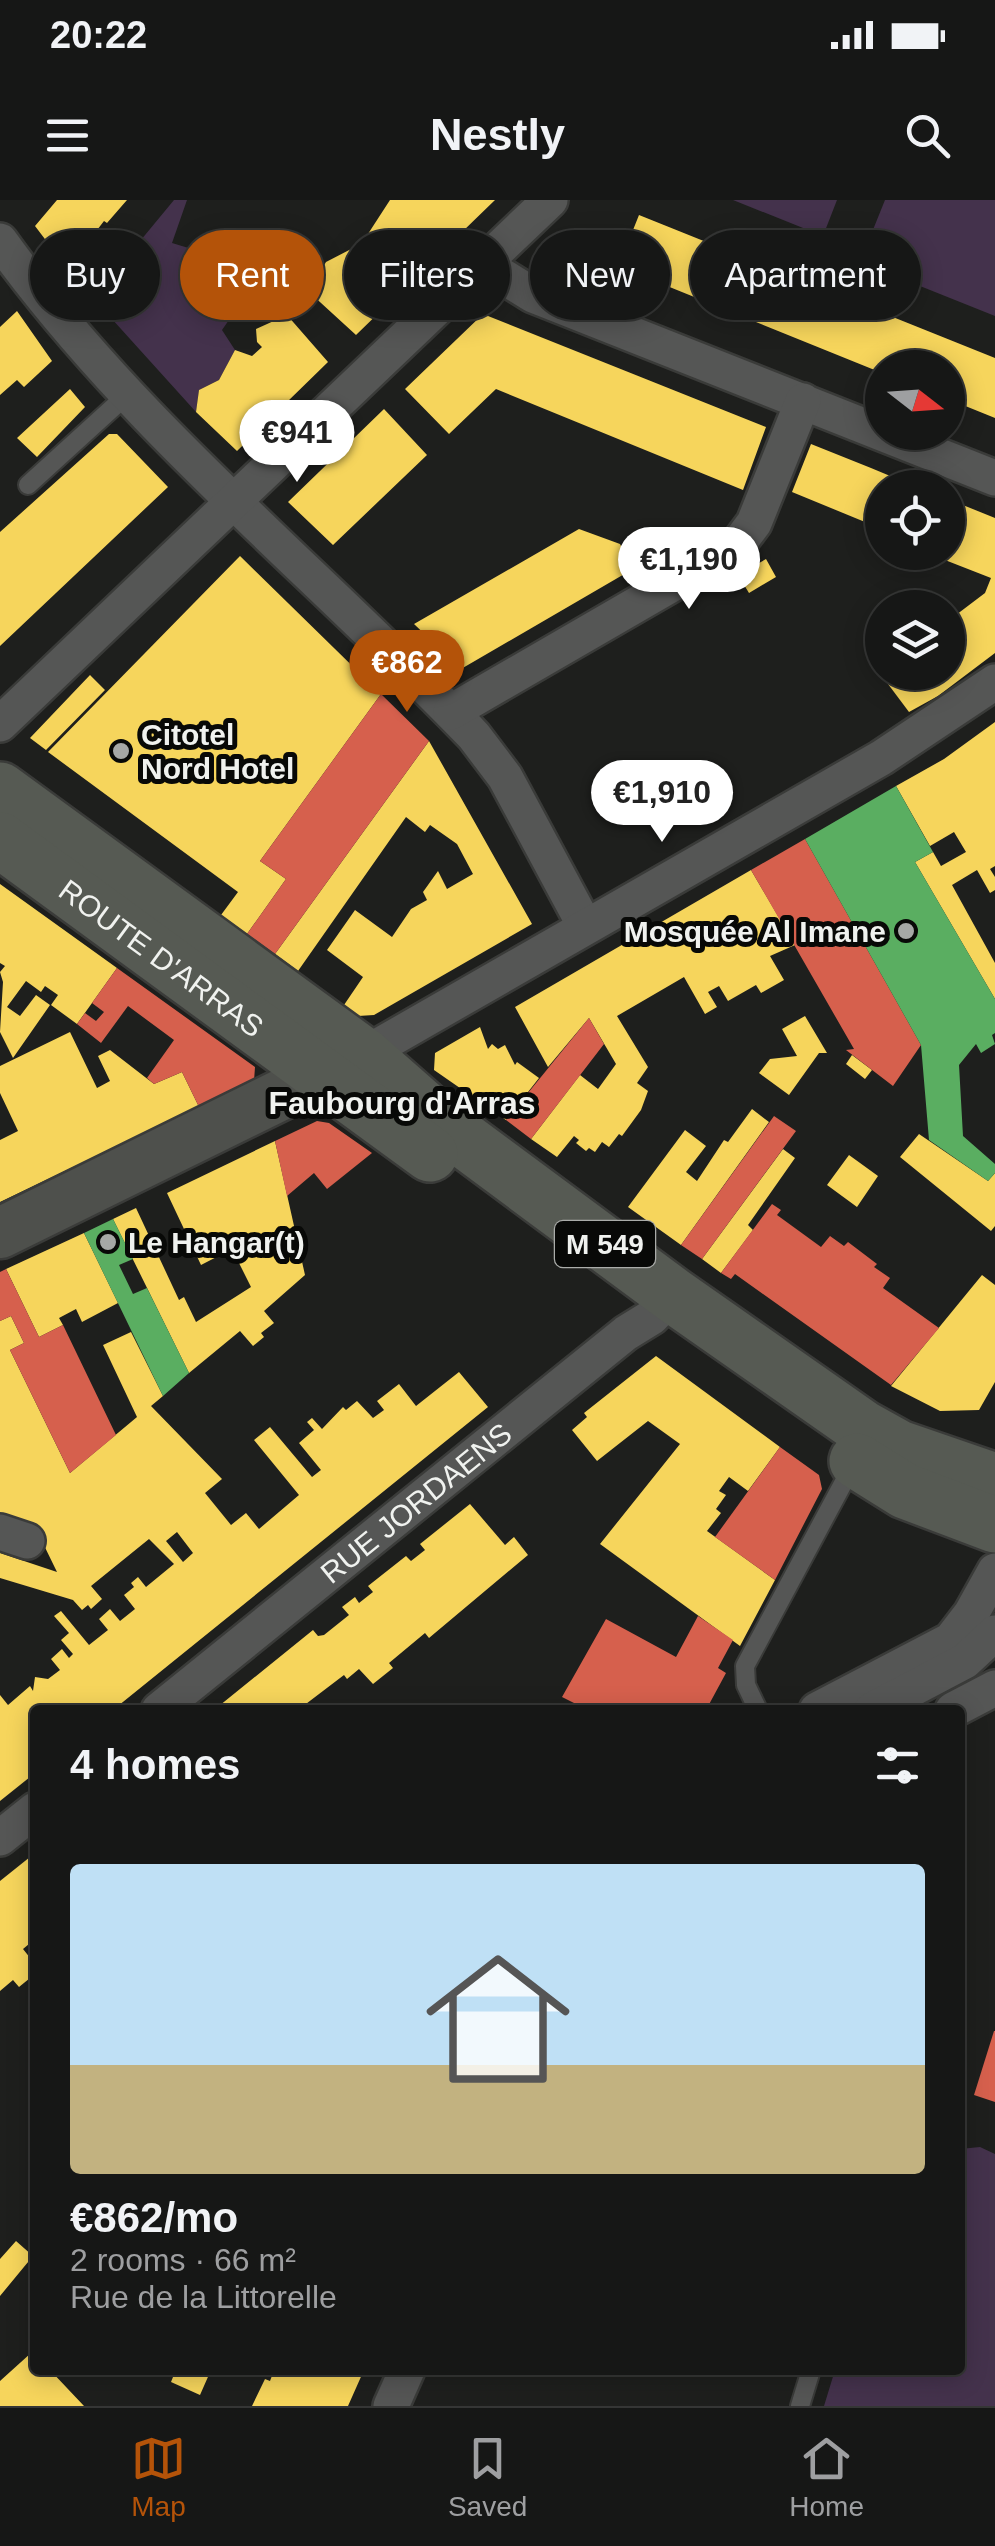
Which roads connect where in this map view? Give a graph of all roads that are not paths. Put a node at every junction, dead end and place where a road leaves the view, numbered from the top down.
1 (550, 200) edge
2 (510, 238) edge
3 (0, 241) edge
4 (510, 281) edge
5 (424, 320) edge
6 (129, 393) junction
7 (804, 401) junction
8 (995, 478) edge
9 (28, 486) dead end
10 (232, 501) junction
11 (995, 682) edge
12 (451, 712) junction
13 (0, 724) edge
14 (2, 807) edge
15 (585, 926) junction
16 (346, 1063) junction
17 (0, 1233) edge
18 (662, 1306) junction
19 (856, 1460) junction
20 (995, 1481) edge
21 (995, 1526) edge
22 (995, 1571) edge
23 (995, 1633) edge
24 (995, 1688) edge
25 (165, 1705) edge
26 (756, 1705) edge
27 (828, 1705) edge
28 (881, 1705) edge
29 (963, 1705) edge
30 (30, 1814) edge
31 (0, 1838) edge
32 (405, 2375) edge
33 (809, 2375) edge
34 (391, 2406) edge
35 (800, 2406) edge

1 - 2 street
3 - 6 street
4 - 7 street
5 - 10 street
6 - 9 lane
6 - 10 street
7 - 8 street
7 - 12 street
10 - 12 street
10 - 13 street
11 - 15 street
12 - 15 street
14 - 16 main road, M 549
15 - 16 street
16 - 17 street
16 - 18 main road, M 549
18 - 19 main road, M 549
18 - 20 main road, M 549
18 - 25 street, RUE JORDAENS
19 - 21 main road, M 549
19 - 26 lane
22 - 27 street
23 - 28 street
24 - 29 street
30 - 31 street
32 - 34 street
33 - 35 lane

